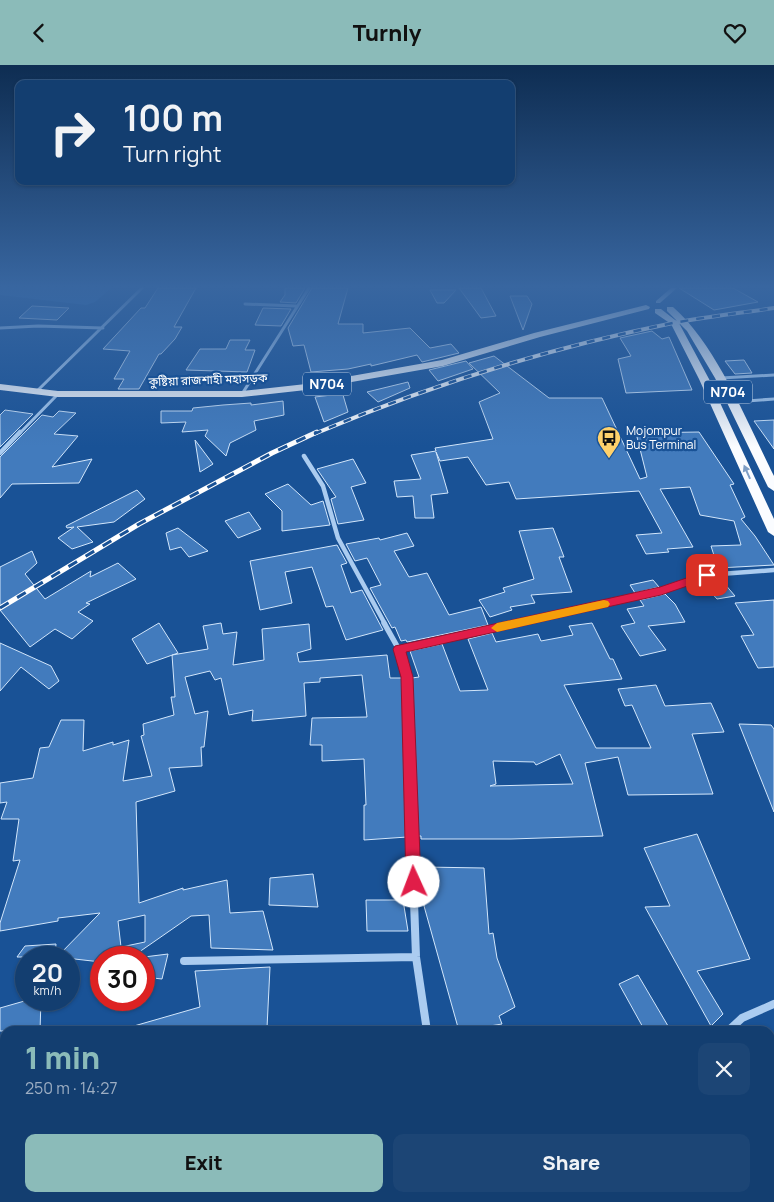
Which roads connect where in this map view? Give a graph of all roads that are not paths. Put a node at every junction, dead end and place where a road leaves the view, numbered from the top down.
1 (89, 341) edge
2 (274, 341) edge
3 (517, 341) edge
4 (685, 341) edge
5 (697, 341) edge
6 (694, 359) junction
7 (708, 359) junction
8 (774, 375) edge
9 (720, 378) junction
10 (0, 387) edge
11 (36, 392) junction
12 (58, 394) junction
13 (242, 394) junction
14 (774, 399) edge
15 (733, 402) junction
16 (732, 438) junction
17 (750, 438) junction
18 (0, 453) edge
19 (304, 456) dead end
20 (774, 487) edge
21 (758, 496) junction
22 (774, 496) edge
23 (774, 533) edge
24 (774, 570) edge
25 (399, 649) junction
26 (416, 957) junction
27 (184, 961) dead end
28 (774, 1004) edge
29 (426, 1026) edge
30 (733, 1026) edge

1 - 11 street
2 - 13 street
3 - 13 highway, কুষ্টিয়া রাজশাহী মহাসড়ক / N704
4 - 6 highway, N704
5 - 7 highway, N704
6 - 7 highway
6 - 16 highway, N704
7 - 9 highway, N704
8 - 9 street
9 - 15 highway, N704
10 - 11 highway, কুষ্টিয়া রাজশাহী মহাসড়ক / N704
11 - 12 highway, কুষ্টিয়া রাজশাহী মহাসড়ক / N704
12 - 13 highway, কুষ্টিয়া রাজশাহী মহাসড়ক / N704
12 - 18 street
14 - 15 street
15 - 17 highway, N704
16 - 17 highway
21 -> 16 highway, N704
17 - 20 highway, N704
19 - 25 street
21 - 22 highway
21 - 23 highway, N704
24 - 25 street
25 - 26 street
26 - 27 street
26 - 29 street
28 - 30 street

